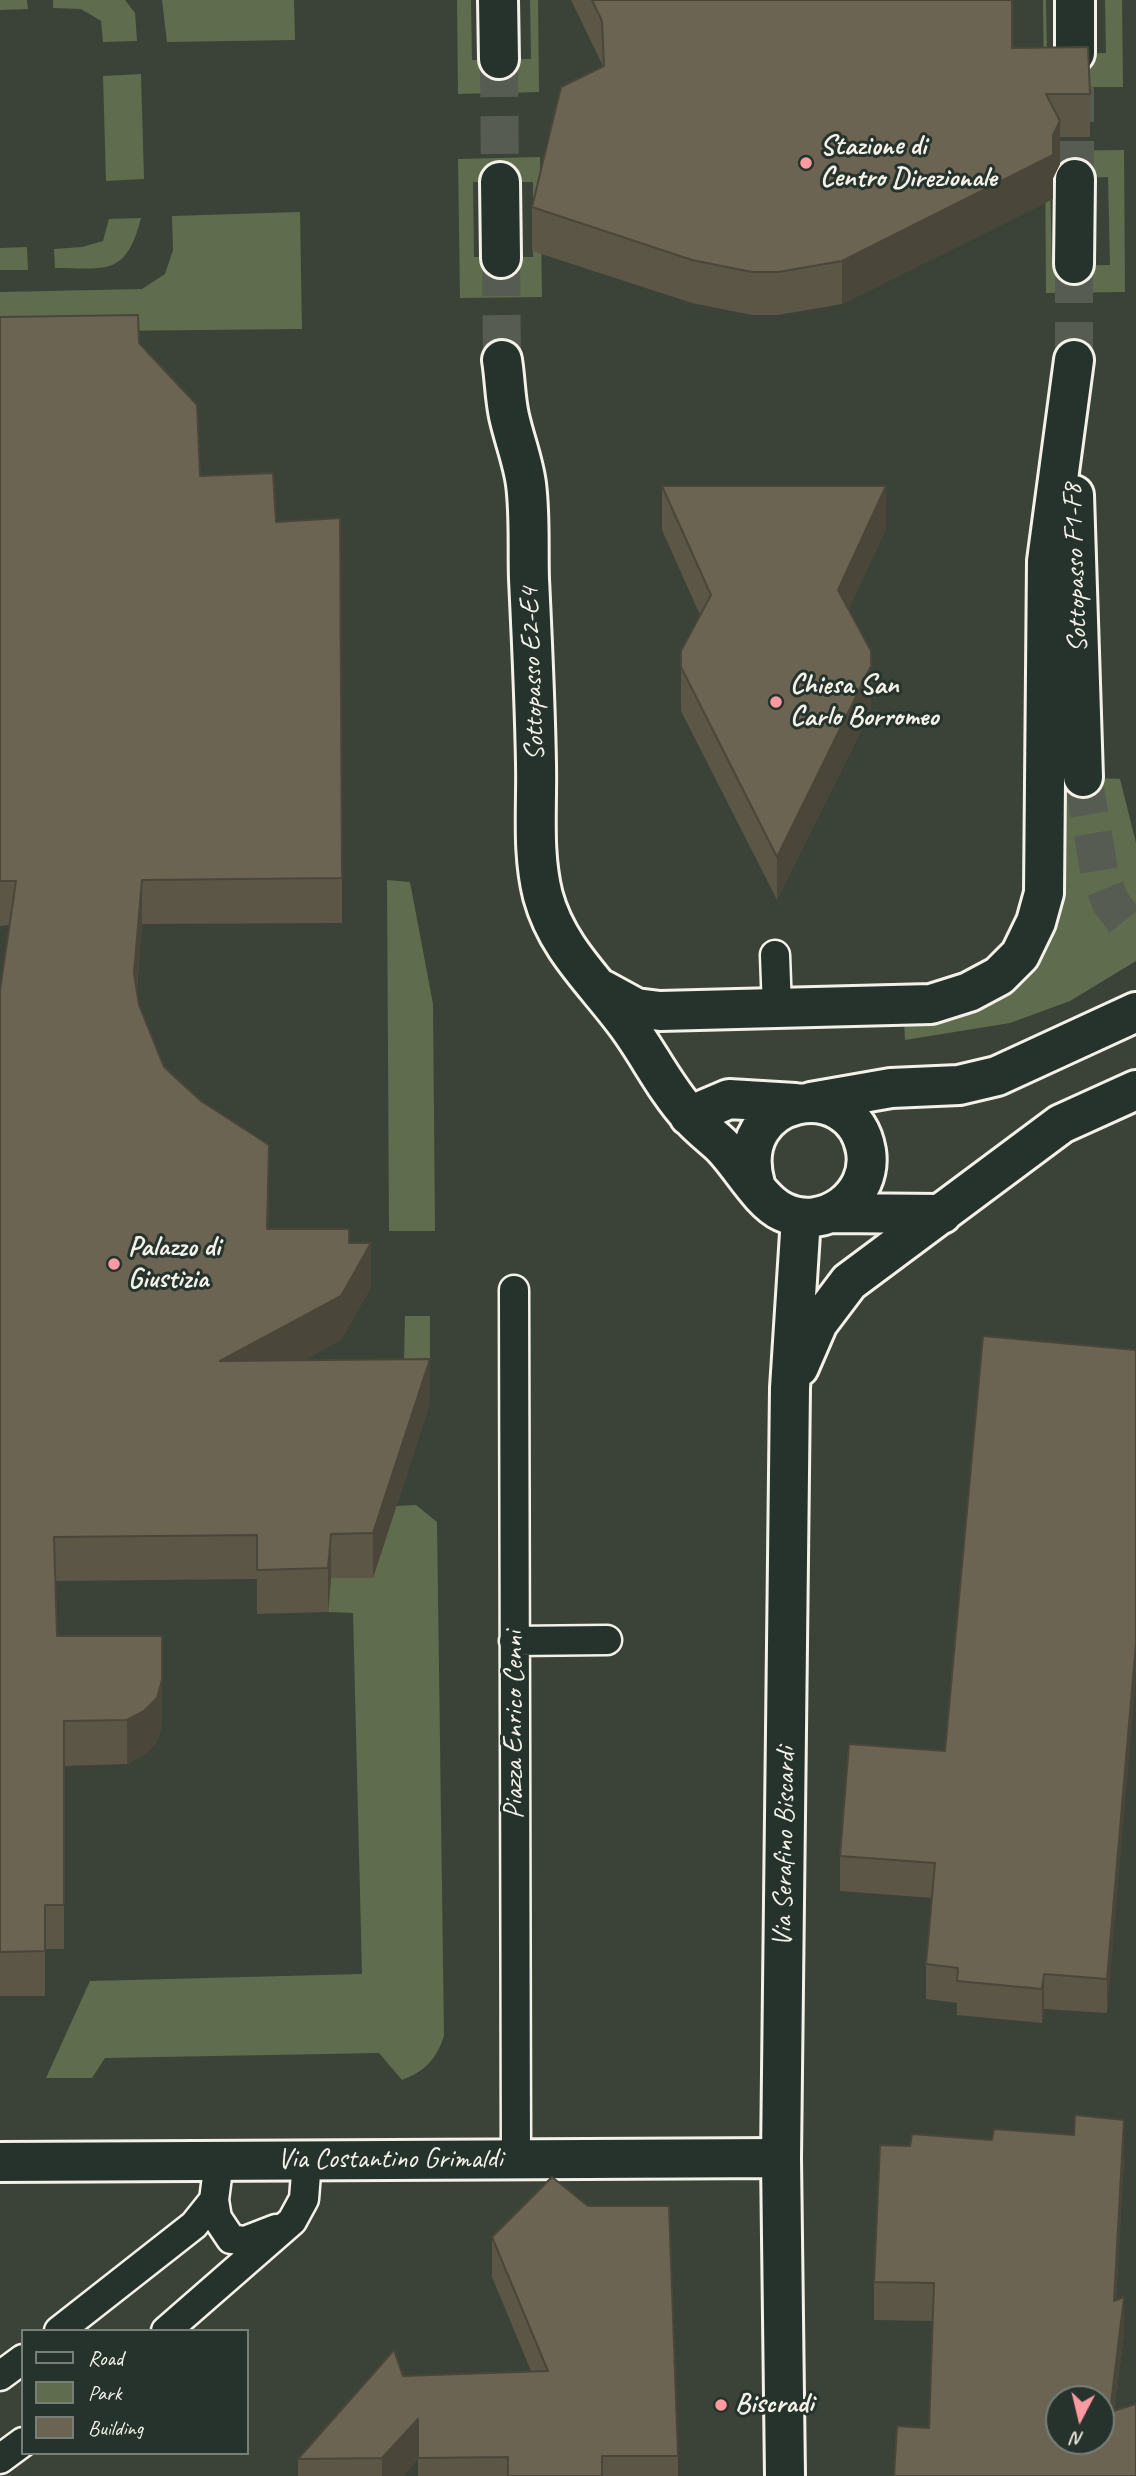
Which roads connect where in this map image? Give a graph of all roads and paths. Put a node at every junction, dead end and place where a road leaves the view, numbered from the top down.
1 (498, 0) edge
2 (1075, 0) edge
3 (1075, 53) tunnel mouth
4 (499, 59) tunnel mouth
5 (1074, 179) tunnel mouth
6 (500, 182) tunnel mouth
7 (501, 258) tunnel mouth
8 (1074, 264) tunnel mouth
9 (502, 360) tunnel mouth
10 (1083, 777) tunnel mouth
11 (775, 955) dead end
12 (587, 979) junction
13 (776, 1009) junction
14 (1136, 1012) edge
15 (1136, 1090) edge
16 (803, 1103) junction
17 (689, 1116) junction
18 (755, 1184) junction
19 (942, 1213) junction
20 (816, 1215) junction
21 (514, 1290) dead end
22 (790, 1388) junction
23 (607, 1640) dead end
24 (514, 1641) junction
25 (781, 2158) junction
26 (516, 2160) junction
27 (219, 2161) junction
28 (307, 2161) junction
29 (0, 2162) edge
30 (214, 2200) junction
31 (292, 2221) junction
32 (61, 2329) edge
33 (168, 2329) edge
34 (21, 2360) edge
35 (0, 2376) edge
36 (21, 2443) edge
37 (0, 2459) edge
38 (785, 2476) edge

1 - 4 street
2 - 3 street
5 - 8 street
6 - 7 street
9 - 12 street, Sottopasso E2-E4
10 - 13 street, Sottopasso F1-F8
11 - 13 lane
12 - 13 street
12 - 17 street
14 - 16 street
15 - 19 street
16 - 17 street
16 - 18 street
16 - 20 street
17 - 18 street
18 - 20 street
19 - 20 street
19 - 22 street
20 - 22 street, Via Serafino Biscardi
21 - 24 lane, Piazza Enrico Cenni
22 - 25 street, Via Serafino Biscardi
23 - 24 lane
24 - 26 lane, Piazza Enrico Cenni
25 - 26 street, Via Costantino Grimaldi
25 - 38 street, Via Serafino Biscardi
26 - 28 street, Via Costantino Grimaldi
27 - 28 street, Via Costantino Grimaldi
27 - 29 street, Via Costantino Grimaldi
27 - 30 lane
28 - 31 lane
30 - 31 lane
30 - 32 lane
31 - 33 lane
34 - 35 lane
36 - 37 lane

